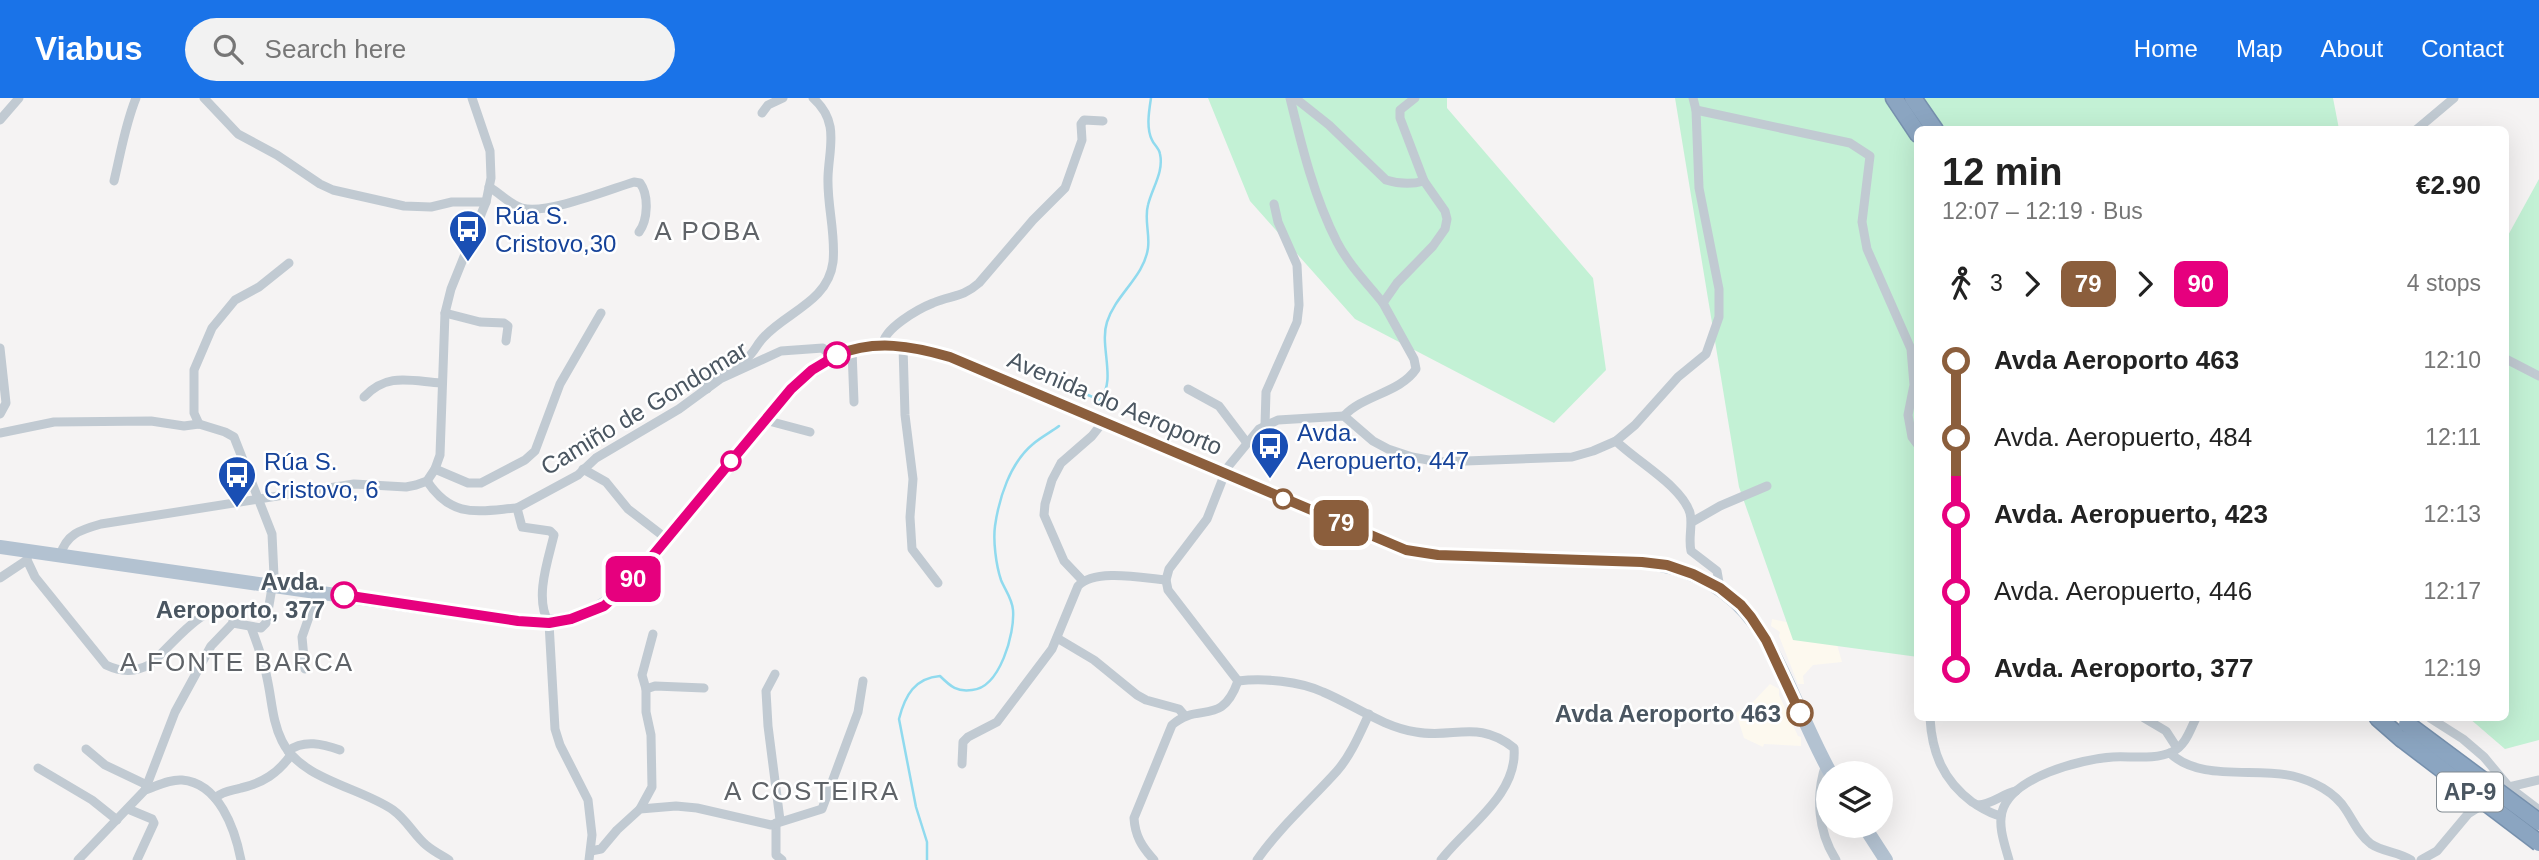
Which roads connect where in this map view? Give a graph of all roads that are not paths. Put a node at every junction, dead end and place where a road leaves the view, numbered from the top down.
1 (19, 98) edge
2 (136, 98) edge
3 (204, 98) edge
4 (472, 98) edge
5 (783, 98) edge
6 (813, 98) edge
7 (1293, 98) edge
8 (1415, 98) edge
9 (1693, 98) edge
10 (1894, 98) edge
11 (1913, 98) edge
12 (2454, 98) edge
13 (1696, 110) junction
14 (762, 113) dead end
15 (0, 121) edge
16 (1103, 121) dead end
17 (1932, 126) edge
18 (2421, 126) edge
19 (1914, 128) edge
20 (114, 181) dead end
21 (1424, 181) junction
22 (489, 187) junction
23 (485, 202) junction
24 (1274, 204) dead end
25 (639, 232) dead end
26 (289, 263) dead end
27 (1383, 303) junction
28 (444, 313) junction
29 (601, 313) dead end
30 (506, 341) dead end
31 (883, 345) junction
32 (903, 346) junction
33 (0, 348) edge
34 (852, 350) junction
35 (831, 358) junction
36 (2509, 361) edge
37 (2539, 376) edge
38 (441, 383) junction
39 (1914, 385) edge
40 (1914, 385) edge
41 (707, 389) junction
42 (1188, 389) dead end
43 (364, 397) dead end
44 (854, 402) dead end
45 (0, 414) edge
46 (1344, 416) junction
47 (765, 420) junction
48 (1103, 422) junction
49 (199, 424) junction
50 (1265, 425) junction
51 (810, 432) dead end
52 (0, 433) edge
53 (1914, 440) edge
54 (1616, 441) junction
55 (1247, 443) junction
56 (435, 469) junction
57 (583, 469) junction
58 (1225, 475) junction
59 (427, 481) junction
60 (1767, 486) dead end
61 (258, 498) junction
62 (517, 508) junction
63 (1692, 522) junction
64 (667, 539) junction
65 (0, 547) edge
66 (28, 555) junction
67 (60, 556) junction
68 (0, 578) edge
69 (1166, 580) junction
70 (1083, 581) junction
71 (938, 583) dead end
72 (273, 584) junction
73 (1720, 588) junction
74 (318, 591) junction
75 (233, 623) junction
76 (549, 623) junction
77 (251, 627) junction
78 (653, 634) dead end
79 (1057, 638) junction
80 (305, 669) dead end
81 (775, 674) dead end
82 (863, 681) dead end
83 (1238, 681) junction
84 (704, 688) dead end
85 (646, 690) junction
86 (1369, 714) junction
87 (1185, 716) junction
88 (1930, 721) edge
89 (2149, 721) edge
90 (2195, 721) edge
91 (2386, 721) edge
92 (2435, 721) edge
93 (2403, 727) edge
94 (86, 749) dead end
95 (340, 750) dead end
96 (2174, 750) junction
97 (290, 753) junction
98 (1824, 761) edge
99 (962, 764) dead end
100 (38, 768) dead end
101 (2539, 780) edge
102 (146, 787) junction
103 (2509, 787) junction
104 (2018, 791) junction
105 (215, 798) junction
106 (1978, 805) junction
107 (128, 809) junction
108 (640, 809) junction
109 (2539, 810) edge
110 (2001, 816) junction
111 (117, 820) junction
112 (2539, 821) edge
113 (778, 822) junction
114 (1825, 838) edge
115 (1872, 838) edge
116 (2539, 843) edge
117 (590, 856) edge
118 (78, 860) edge
119 (137, 860) edge
120 (241, 860) edge
121 (449, 860) edge
122 (782, 860) edge
123 (1154, 860) edge
124 (1257, 860) edge
125 (1441, 860) edge
126 (1836, 860) edge
127 (1886, 860) edge
128 (2009, 860) edge
129 (2411, 860) edge
130 (2421, 860) edge

1 - 15 street
2 - 20 street
3 - 23 street
4 - 22 street
5 - 14 street
6 - 41 street
7 - 21 street
7 - 27 street
8 - 21 street
9 - 13 street
10 - 19 highway
11 - 17 highway
12 - 18 street
13 - 39 street
13 - 54 street
16 - 31 street
21 - 27 street
22 - 23 street
22 - 25 street
23 - 28 street
24 - 50 street
26 - 49 street
27 - 46 street
28 - 30 street
28 - 38 street
29 - 56 street
31 - 32 main road, Avenida do Aeroporto
31 - 34 main road, Avenida do Aeroporto
32 - 48 main road, Avenida do Aeroporto
32 - 71 street
33 - 45 street
34 - 35 main road, Avenida do Aeroporto
34 - 44 street
35 - 41 street, Camiño de Gondomar
35 - 47 main road, Avenida do Aeroporto
36 - 37 street
38 - 43 street
38 - 56 street
40 - 53 street
41 - 57 street, Camiño de Gondomar
42 - 55 street
46 - 50 street
46 - 54 street
47 - 51 street
47 - 64 main road, Avenida do Aeroporto
48 - 58 main road, Avenida do Aeroporto
48 - 70 street
49 - 52 street
49 - 61 street
50 - 55 street
54 - 63 street
55 - 58 street
56 - 59 street
57 - 62 street, Camiño de Gondomar
57 - 64 street
58 - 69 street
58 - 73 main road, Avenida do Aeroporto
59 - 61 street
59 - 62 street, Camiño de Gondomar
60 - 63 street
61 - 67 street
61 - 72 street
62 - 76 street
63 - 73 street
64 - 76 main road, Avenida do Aeroporto
65 - 66 main road, Avenida do Aeroporto
66 - 67 main road, Avenida do Aeroporto
66 - 68 street
66 - 75 street
67 - 72 main road, Avenida do Aeroporto
69 - 70 street
69 - 83 street
70 - 79 street
72 - 74 main road, Avenida do Aeroporto
72 - 77 street
73 - 98 main road, Avenida do Aeroporto
74 - 76 main road, Avenida do Aeroporto
74 - 80 street
75 - 77 street
75 - 102 street
76 - 117 street
77 - 97 street
78 - 85 street
79 - 87 street
79 - 99 street
81 - 113 street
82 - 113 street
83 - 86 street
83 - 87 street
84 - 85 street
85 - 108 street
86 - 124 street
86 - 125 street
87 - 123 street
88 - 106 street
89 - 96 street
90 - 96 street
91 - 93 highway, AP-9
92 - 103 street
93 - 112 highway, AP-9, bridge
93 - 116 highway, AP-9, bridge
94 - 102 street
95 - 97 street
96 - 104 street
96 - 129 street
97 - 105 street
97 - 121 street
100 - 111 street
101 - 103 street
102 - 105 street
102 - 107 street
103 - 109 street
103 - 130 street
104 - 106 street
104 - 110 street
105 - 120 street
106 - 110 street
107 - 111 street
107 - 119 street
108 - 113 street
108 - 117 street
110 - 128 street
111 - 118 street
113 - 122 street
114 - 126 street
115 - 127 main road

